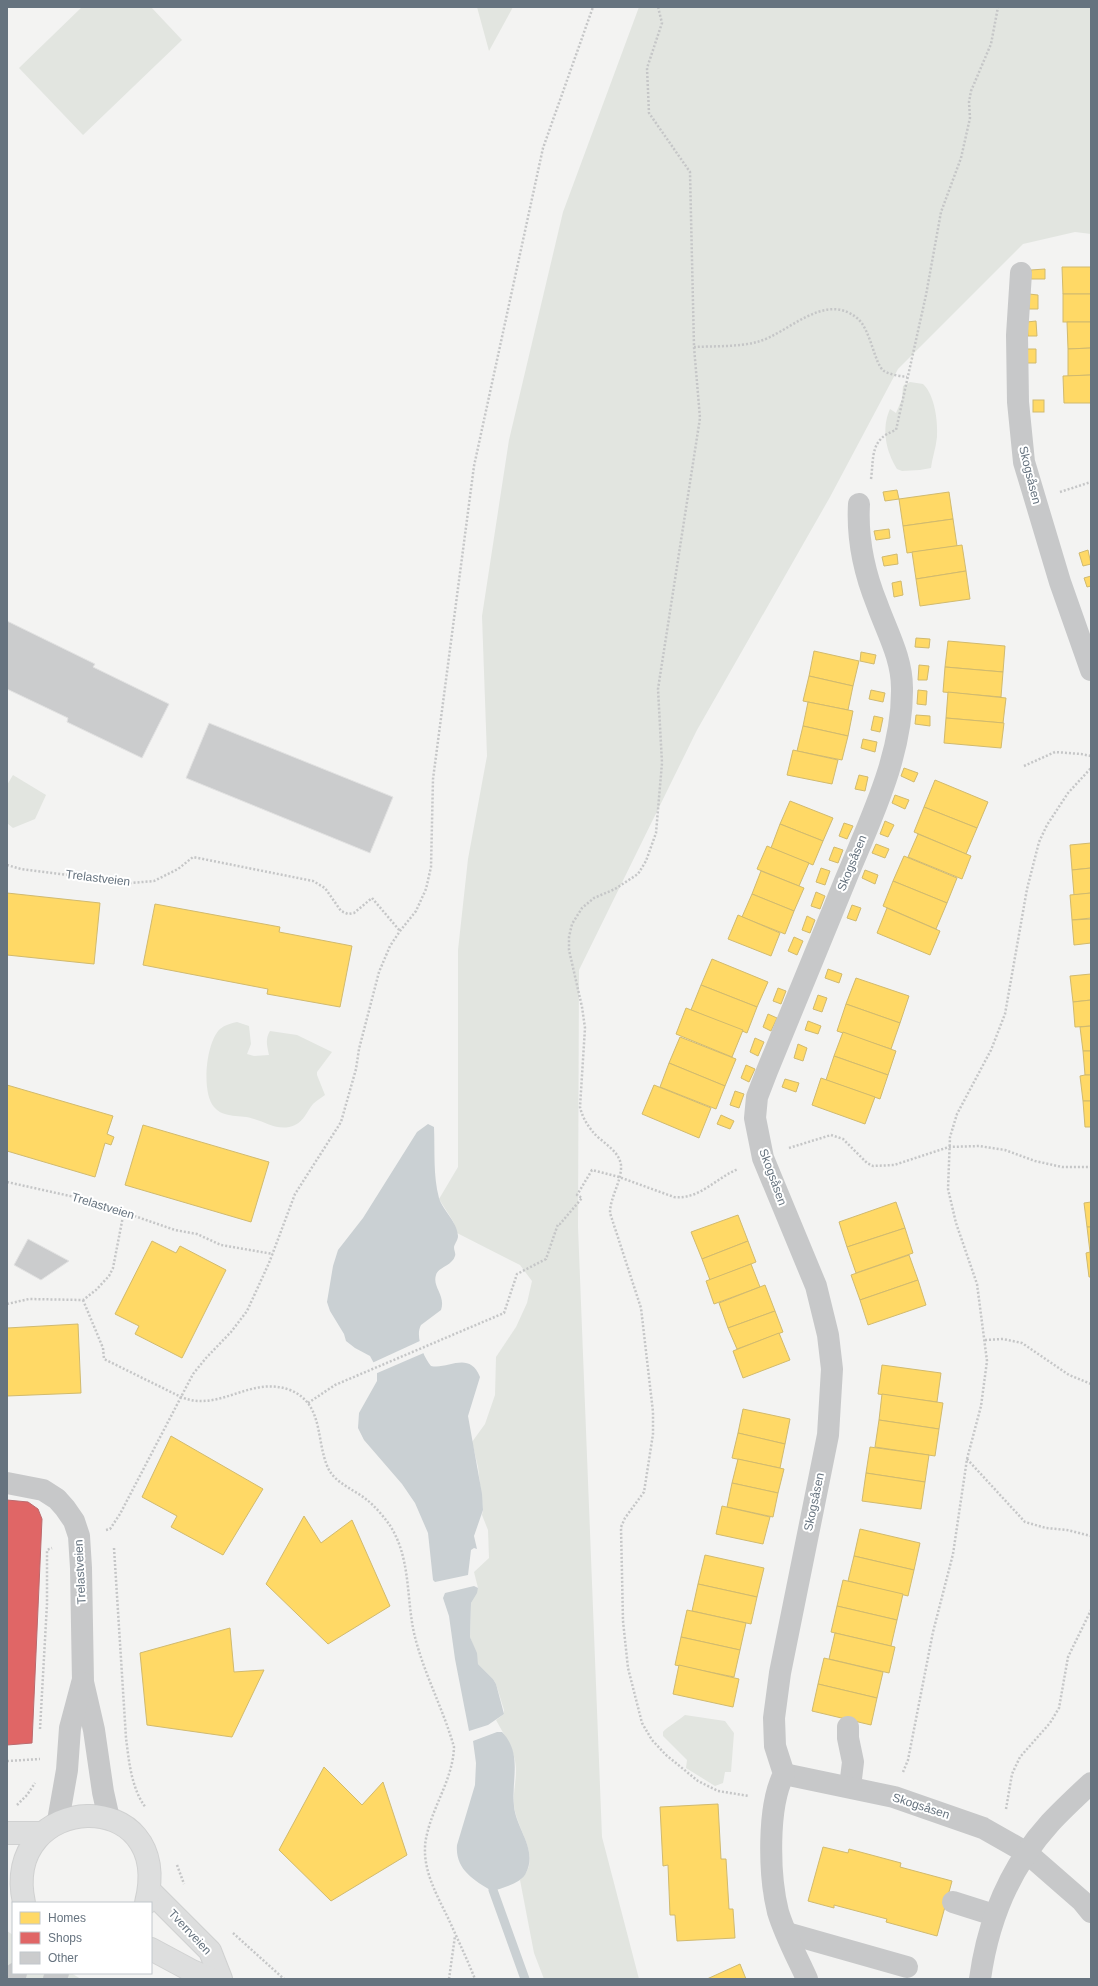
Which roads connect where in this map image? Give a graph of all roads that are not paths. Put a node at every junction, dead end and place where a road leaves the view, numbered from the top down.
1 (1021, 273) dead end
2 (859, 504) road end
3 (1091, 670) edge
4 (7, 1483) edge
5 (83, 1682) junction
6 (848, 1727) dead end
7 (784, 1774) junction
8 (1091, 1783) edge
9 (850, 1787) junction
10 (110, 1819) junction
11 (58, 1821) junction
12 (7, 1833) edge
13 (40, 1833) junction
14 (1026, 1853) junction
15 (13, 1877) edge
16 (148, 1897) edge
17 (24, 1902) edge
18 (953, 1902) dead end
19 (1091, 1912) edge
20 (994, 1915) junction
21 (787, 1933) junction
22 (152, 1950) edge
23 (907, 1967) dead end
24 (211, 1979) edge
25 (221, 1979) edge
26 (807, 1979) edge
27 (980, 1979) edge

1 - 3 street, Skogsåsen
2 - 7 street, Skogsåsen
4 - 5 street, Trelastveien
5 - 10 street, Trelastveien
5 - 11 street, Trelastveien
6 - 9 street
7 - 9 street, Skogsåsen
7 - 21 street
8 - 14 street
9 - 14 street, Skogsåsen
10 - 11 main road, Tverrveien
10 - 16 main road, Tverrveien
11 - 13 main road, Tverrveien
12 - 13 main road
13 - 15 main road, Tverrveien
14 - 19 street, Skogsåsen
14 - 20 street
15 - 17 main road, Tverrveien
16 - 25 main road, Tverrveien
18 - 20 street
20 - 27 street
21 - 23 street
21 - 26 street
22 - 24 main road, Tverrveien

